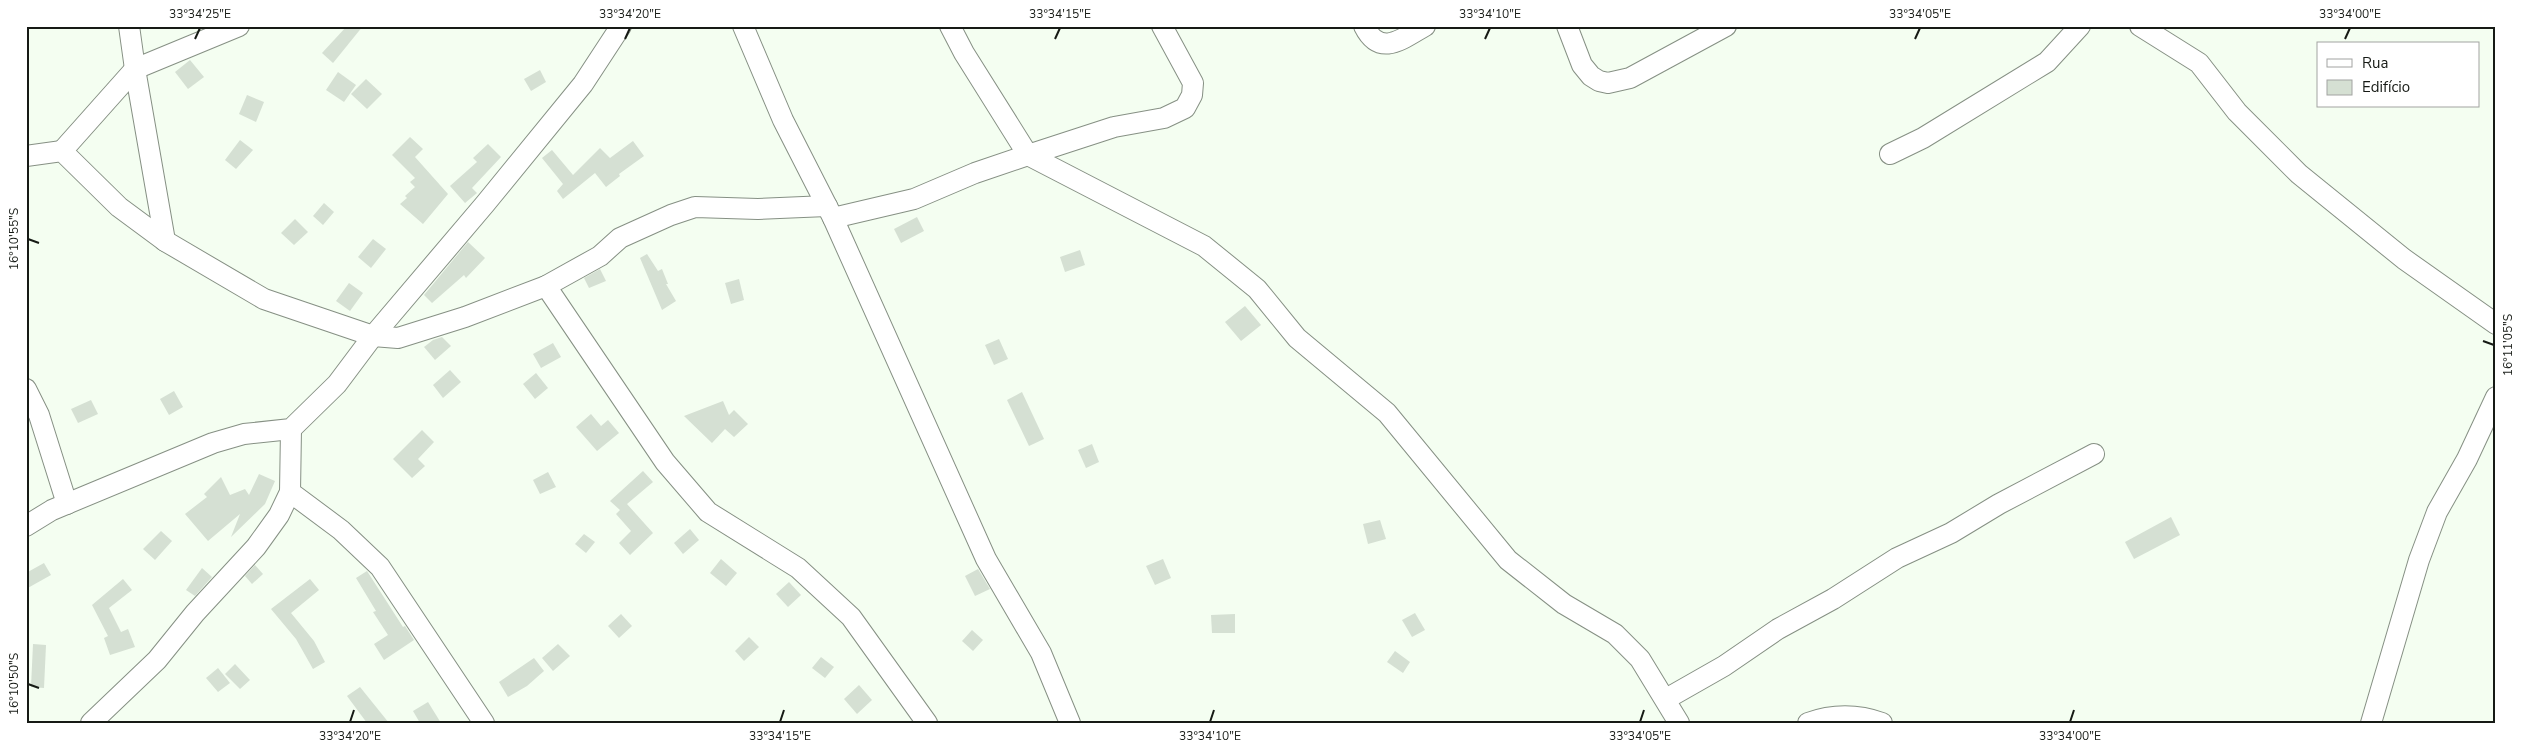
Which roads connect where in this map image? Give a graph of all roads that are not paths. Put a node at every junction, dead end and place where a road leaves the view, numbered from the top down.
1 (129, 26) edge
2 (239, 26) edge
3 (622, 26) edge
4 (743, 26) edge
5 (950, 26) edge
6 (1162, 26) edge
7 (1364, 26) edge
8 (1425, 26) edge
9 (1567, 26) edge
10 (1726, 26) edge
11 (2080, 26) edge
12 (2140, 26) edge
13 (134, 69) junction
14 (62, 152) junction
15 (1890, 154) dead end
16 (26, 156) edge
17 (1028, 156) junction
18 (830, 212) junction
19 (165, 241) junction
20 (546, 286) junction
21 (2496, 324) edge
22 (373, 336) junction
23 (26, 389) edge
24 (2496, 397) edge
25 (291, 429) junction
26 (2094, 454) dead end
27 (290, 492) junction
28 (67, 504) junction
29 (26, 526) edge
30 (1666, 699) junction
31 (91, 723) edge
32 (484, 723) edge
33 (927, 723) edge
34 (1070, 723) edge
35 (1679, 723) edge
36 (1808, 723) edge
37 (1882, 723) edge
38 (2371, 723) edge

1 - 13 street
2 - 13 street
3 - 22 street
4 - 18 street
5 - 17 street
6 - 17 street
7 - 8 street
9 - 10 street
11 - 15 street
12 - 21 street
13 - 14 street
13 - 19 street
14 - 16 street
14 - 19 street
17 - 18 street
17 - 30 street
18 - 20 street
18 - 34 street
19 - 22 street
20 - 22 street
20 - 33 street
22 - 25 street
23 - 28 street
24 - 38 street
25 - 27 street
25 - 28 street
26 - 30 street
27 - 31 street
27 - 32 street
28 - 29 street
30 - 35 street
36 - 37 street

